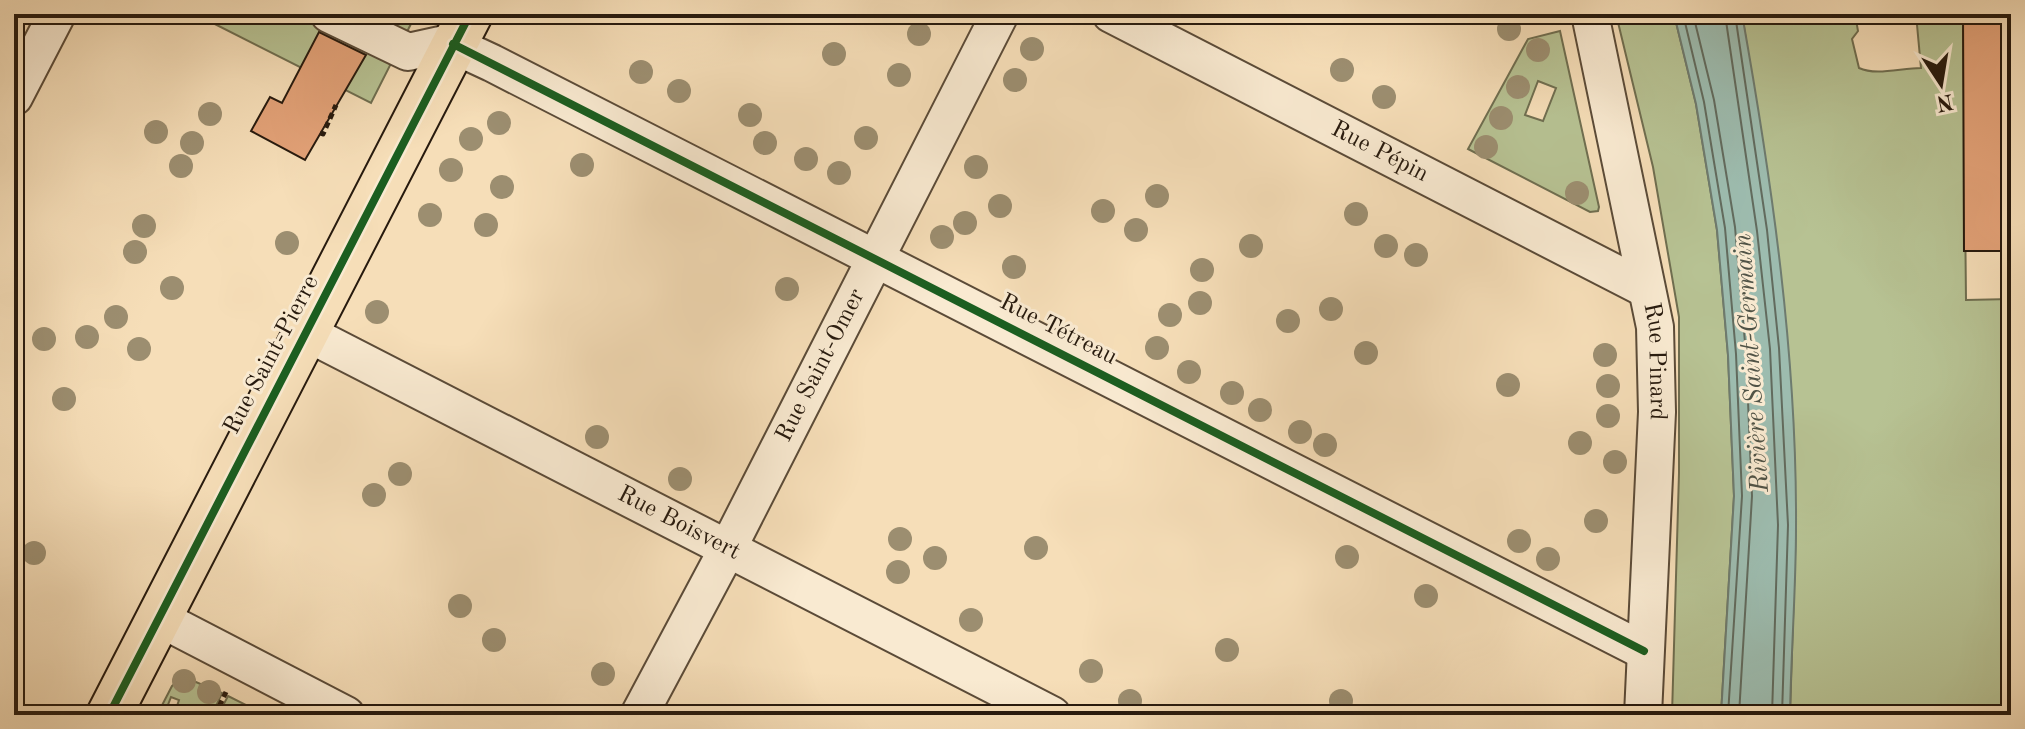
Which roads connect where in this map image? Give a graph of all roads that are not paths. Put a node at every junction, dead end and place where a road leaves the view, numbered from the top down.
1 (57, 14) edge
2 (329, 14) edge
3 (1000, 14) edge
4 (1111, 14) edge
5 (1590, 14) edge
6 (462, 29) edge
7 (14, 97) edge
8 (874, 260) junction
9 (1646, 289) junction
10 (305, 332) junction
11 (727, 550) junction
12 (159, 618) junction
13 (1644, 651) junction
14 (335, 712) edge
15 (109, 715) edge
16 (639, 715) edge
17 (1052, 715) edge
18 (1643, 715) edge

1 - 7 street
2 - 6 street
3 - 8 street, Rue Saint-Omer
4 - 9 street, Rue Pépin
5 - 9 street, Rue Pinard
6 - 8 street, Rue Tétreau
6 - 10 main road, Rue Saint-Pierre
8 - 11 street, Rue Saint-Omer
8 - 13 street, Rue Tétreau
9 - 13 street, Rue Pinard
10 - 11 street, Rue Boisvert
10 - 12 main road, Rue Saint-Pierre
11 - 16 street, Rue Saint-Omer
11 - 17 street, Rue Boisvert
12 - 14 street
12 - 15 main road, Rue Saint-Pierre
13 - 18 street, Rue Pinard

